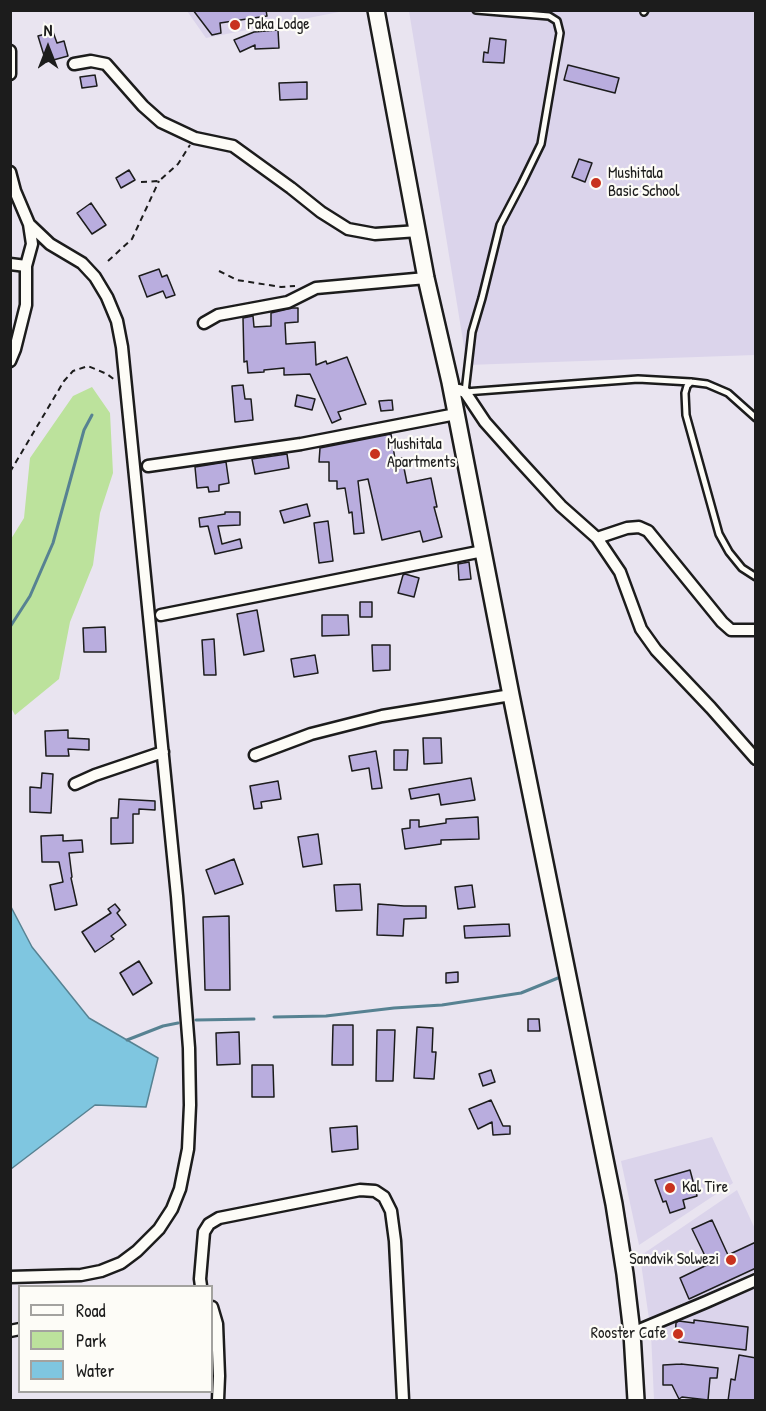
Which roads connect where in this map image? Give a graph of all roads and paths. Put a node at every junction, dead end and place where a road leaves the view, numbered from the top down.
1 (376, 10) edge
2 (476, 10) edge
3 (554, 10) edge
4 (557, 21) junction
5 (10, 51) edge
6 (74, 64) dead end
7 (10, 74) edge
8 (195, 138) junction
9 (10, 172) edge
10 (159, 181) junction
11 (141, 182) dead end
12 (29, 224) junction
13 (418, 231) junction
14 (108, 261) dead end
15 (10, 264) edge
16 (26, 266) junction
17 (219, 272) dead end
18 (426, 278) junction
19 (316, 288) junction
20 (204, 323) dead end
21 (10, 361) edge
22 (115, 380) dead end
23 (691, 382) junction
24 (459, 391) junction
25 (456, 414) junction
26 (756, 418) edge
27 (148, 466) dead end
28 (10, 472) edge
29 (597, 538) junction
30 (483, 551) junction
31 (756, 577) edge
32 (161, 615) dead end
33 (756, 630) edge
34 (511, 695) junction
35 (163, 752) junction
36 (255, 755) dead end
37 (756, 759) edge
38 (75, 784) dead end
39 (10, 1277) edge
40 (756, 1280) edge
41 (201, 1285) edge
42 (213, 1310) edge
43 (632, 1333) junction
44 (218, 1401) edge
45 (403, 1401) edge
46 (636, 1401) edge

1 - 13 main road
2 - 4 lane
3 - 4 lane
4 - 24 lane
5 - 7 street
6 - 8 street
8 - 10 path
8 - 13 street
9 - 12 street
10 - 11 path
10 - 14 path
12 - 16 street
12 - 35 street
13 - 18 main road
15 - 16 street
16 - 21 street
17 - 19 path
18 - 19 street
18 - 24 main road
19 - 20 street
22 - 28 path
23 - 24 lane
23 - 26 lane
23 - 31 lane
24 - 25 main road
24 - 29 street
25 - 27 street
25 - 30 main road
29 - 33 street
29 - 37 street
30 - 32 street
30 - 34 main road
34 - 36 street
34 - 43 main road
35 - 38 street
35 - 39 street
40 - 43 street
41 - 45 street
42 - 44 street
43 - 46 main road

